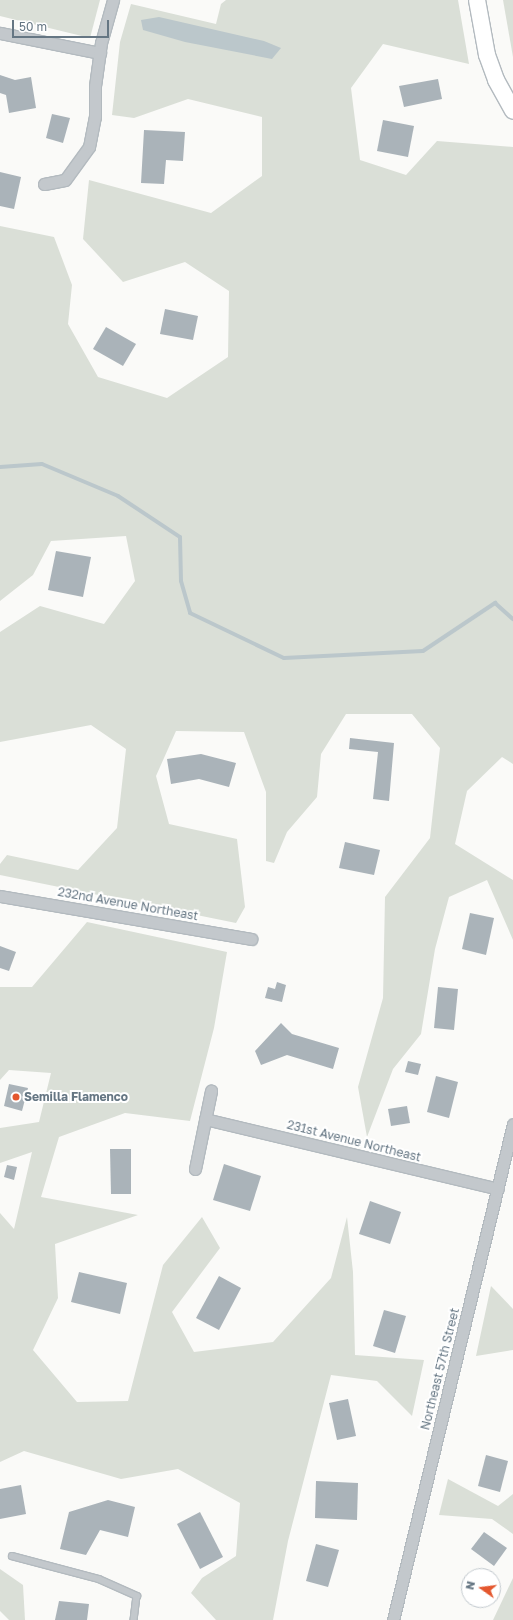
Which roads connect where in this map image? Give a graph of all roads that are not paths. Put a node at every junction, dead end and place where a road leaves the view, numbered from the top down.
1 (113, 0) edge
2 (477, 0) edge
3 (0, 33) edge
4 (100, 53) junction
5 (513, 110) edge
6 (44, 184) dead end
7 (0, 896) edge
8 (251, 939) dead end
9 (211, 1091) dead end
10 (205, 1119) junction
11 (513, 1124) edge
12 (195, 1169) dead end
13 (498, 1189) junction
14 (12, 1556) dead end
15 (134, 1620) edge
16 (392, 1620) edge

1 - 4 street
2 - 5 street
3 - 4 street
4 - 6 street
7 - 8 street, 232nd Avenue Northeast
9 - 10 street
10 - 12 street
10 - 13 street, 231st Avenue Northeast
11 - 13 street, Northeast 57th Street
13 - 16 street, Northeast 57th Street
14 - 15 lane

